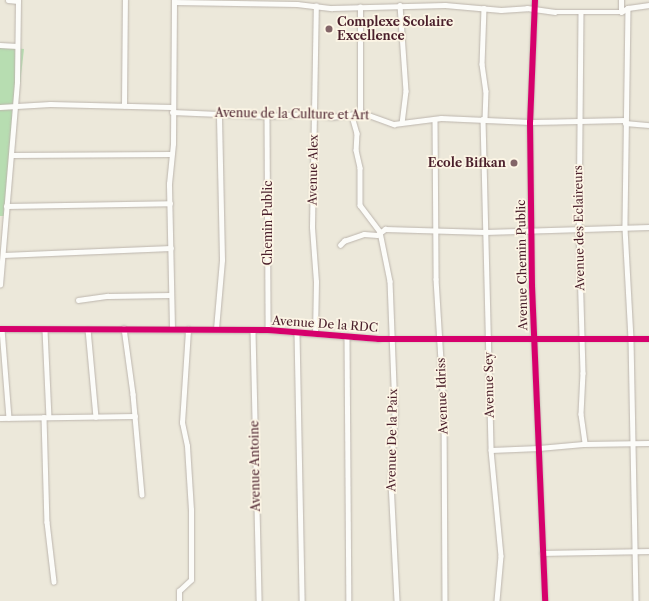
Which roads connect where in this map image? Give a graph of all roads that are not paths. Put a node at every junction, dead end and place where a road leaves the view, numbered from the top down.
1 (8, 0) edge
2 (125, 0) edge
3 (458, 0) edge
4 (535, 0) edge
5 (621, 0) edge
6 (18, 1) edge
7 (174, 1) edge
8 (400, 5) junction
9 (649, 5) edge
10 (316, 6) junction
11 (457, 6) junction
12 (360, 7) junction
13 (484, 8) junction
14 (628, 8) junction
15 (533, 9) junction
16 (581, 12) junction
17 (621, 12) junction
18 (0, 45) edge
19 (17, 46) junction
20 (124, 106) junction
21 (0, 107) edge
22 (14, 107) junction
23 (172, 110) junction
24 (360, 113) junction
25 (219, 115) junction
26 (314, 115) junction
27 (267, 116) junction
28 (352, 116) junction
29 (435, 119) junction
30 (484, 119) junction
31 (578, 120) junction
32 (402, 122) junction
33 (530, 122) junction
34 (625, 122) junction
35 (649, 125) edge
36 (171, 154) junction
37 (11, 155) junction
38 (170, 202) junction
39 (6, 206) junction
40 (649, 227) edge
41 (625, 228) junction
42 (579, 229) junction
43 (436, 230) junction
44 (532, 231) junction
45 (380, 232) junction
46 (484, 232) junction
47 (2, 237) edge
48 (340, 245) dead end
49 (171, 248) junction
50 (4, 255) junction
51 (0, 285) edge
52 (171, 295) junction
53 (78, 300) dead end
54 (124, 328) junction
55 (1, 329) edge
56 (88, 329) junction
57 (172, 329) junction
58 (216, 329) junction
59 (44, 330) junction
60 (188, 330) junction
61 (268, 330) junction
62 (253, 331) junction
63 (297, 333) junction
64 (315, 334) junction
65 (347, 337) junction
66 (439, 338) junction
67 (581, 338) junction
68 (391, 339) junction
69 (488, 339) junction
70 (535, 339) junction
71 (631, 339) junction
72 (649, 339) edge
73 (135, 416) junction
74 (46, 417) junction
75 (96, 417) junction
76 (0, 418) edge
77 (9, 418) junction
78 (632, 443) junction
79 (649, 443) edge
80 (585, 444) junction
81 (539, 448) junction
82 (491, 450) junction
83 (142, 495) dead end
84 (635, 551) junction
85 (649, 551) edge
86 (542, 553) junction
87 (54, 582) dead end
88 (179, 601) edge
89 (259, 601) edge
90 (302, 601) edge
91 (350, 601) edge
92 (397, 601) edge
93 (445, 601) edge
94 (497, 601) edge
95 (545, 601) edge
96 (636, 601) edge

1 - 6 street
2 - 20 street
3 - 11 street
4 - 15 street, Avenue Chemin Public
5 - 17 street
6 - 19 street
7 - 10 street
7 - 23 street
8 - 11 street
8 - 12 street
8 - 32 street
9 - 14 street
10 - 12 street
10 - 26 street, Avenue Alex
11 - 13 street
12 - 24 street
13 - 15 street
13 - 30 street, Avenue Sey
14 - 17 street
14 - 34 street
15 - 16 street
15 - 33 street, Avenue Chemin Public
16 - 17 street
16 - 31 street, Avenue des Eclaireurs
18 - 19 street
19 - 22 street
20 - 22 street, Avenue de la Culture et Art
20 - 23 street, Avenue de la Culture et Art
21 - 22 street, Avenue de la Culture et Art
22 - 37 street
23 - 25 street, Avenue de la Culture et Art
23 - 36 street
24 - 28 street, Avenue de la Culture et Art
24 - 32 street, Avenue de la Culture et Art
25 - 27 street, Avenue de la Culture et Art
25 - 58 street
26 - 27 street, Avenue de la Culture et Art
26 - 28 street, Avenue de la Culture et Art
26 - 64 street, Avenue Alex
27 - 61 street, Chemin Public
28 - 45 street
29 - 30 street, Avenue de la Culture et Art
29 - 32 street, Avenue de la Culture et Art
29 - 43 street, Avenue Idriss
30 - 33 street, Avenue de la Culture et Art
30 - 46 street, Avenue Sey
31 - 33 street, Avenue de la Culture et Art
31 - 34 street, Avenue de la Culture et Art
31 - 42 street, Avenue des Eclaireurs
33 - 44 street, Avenue Chemin Public
34 - 35 street, Avenue de la Culture et Art
34 - 41 street
36 - 37 street
36 - 38 street
37 - 39 street
38 - 39 street
38 - 49 street
39 - 47 street
40 - 41 street
41 - 42 street
41 - 71 street
42 - 44 street
42 - 67 street, Avenue des Eclaireurs
43 - 45 street
43 - 46 street
43 - 66 street, Avenue Idriss
44 - 46 street
44 - 70 street, Avenue Chemin Public
45 - 48 street
45 - 68 street, Avenue De la Paix
46 - 69 street, Avenue Sey
47 - 50 street
49 - 50 street
49 - 52 street
50 - 51 street
52 - 53 street
52 - 57 street
54 - 56 street, Avenue De la RDC
54 - 57 street, Avenue De la RDC
54 - 73 street
55 - 59 street, Avenue De la RDC
55 - 77 street
56 - 59 street, Avenue De la RDC
56 - 75 street
57 - 60 street, Avenue De la RDC
58 - 60 street, Avenue De la RDC
58 - 62 street, Avenue De la RDC
59 - 74 street
60 - 88 street
61 - 62 street, Avenue De la RDC
61 - 63 street, Avenue De la RDC
62 - 89 street, Avenue Antoine
63 - 64 street, Avenue De la RDC
63 - 90 street
64 - 65 street, Avenue De la RDC
65 - 68 street, Avenue De la RDC
65 - 91 street
66 - 68 street, Avenue De la RDC
66 - 69 street, Avenue De la RDC
66 - 93 street, Avenue Idriss
67 - 70 street, Avenue De la RDC
67 - 71 street, Avenue De la RDC
67 - 80 street, Avenue des Eclaireurs
68 - 92 street, Avenue De la Paix
69 - 70 street, Avenue De la RDC
69 - 82 street, Avenue Sey
70 - 81 street, Avenue Chemin Public
71 - 72 street, Avenue De la RDC
71 - 78 street
73 - 75 street
73 - 83 street
74 - 75 street
74 - 77 street
74 - 87 street
76 - 77 street
78 - 79 street
78 - 80 street
78 - 84 street
80 - 81 street
81 - 82 street
81 - 86 street, Avenue Chemin Public
82 - 94 street, Avenue Sey
84 - 85 street
84 - 86 street
84 - 96 street
86 - 95 street, Avenue Chemin Public

